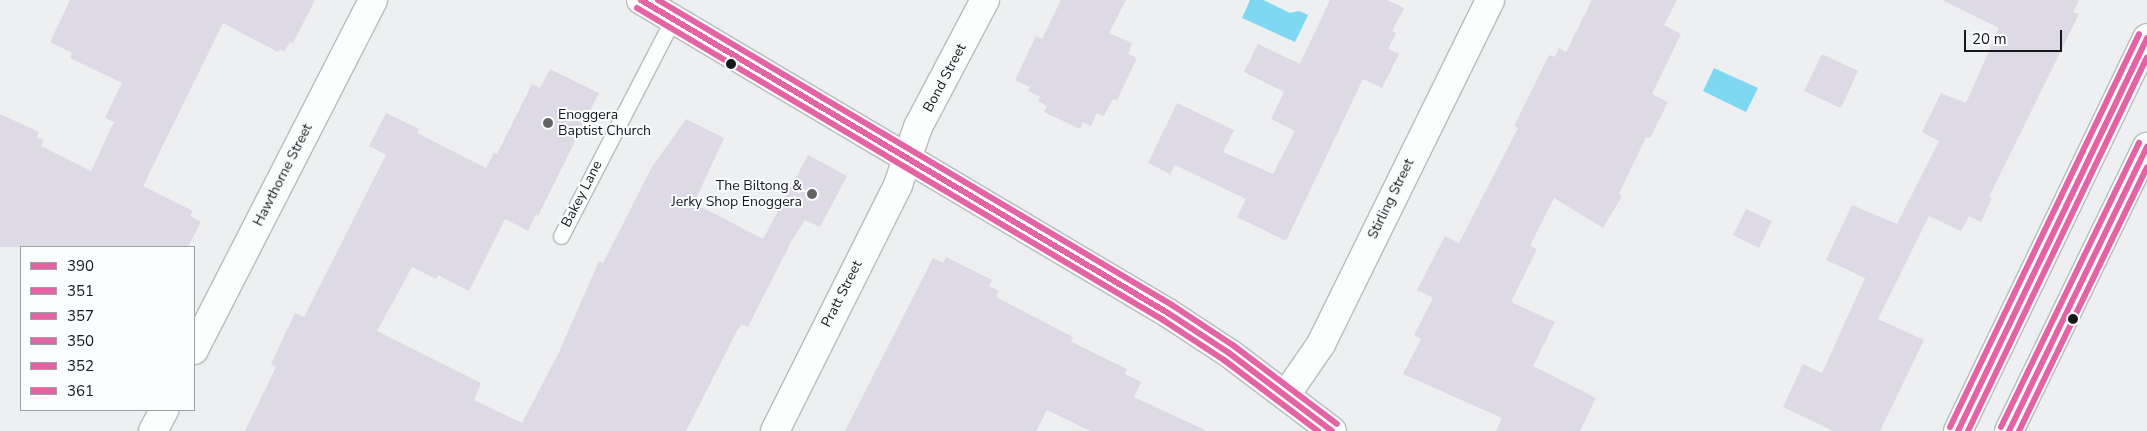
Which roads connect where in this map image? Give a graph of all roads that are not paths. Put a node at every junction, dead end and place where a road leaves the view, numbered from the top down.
1 (373, 0) edge
2 (641, 0) edge
3 (985, 0) edge
4 (1490, 0) edge
5 (674, 19) junction
6 (2146, 43) edge
7 (2147, 146) edge
8 (908, 157) junction
9 (561, 236) dead end
10 (195, 348) edge
11 (1286, 395) junction
12 (163, 411) edge
13 (153, 431) edge
14 (775, 431) edge
15 (1332, 431) edge
16 (1958, 431) edge
17 (2009, 431) edge

1 - 10 main road, Hawthorne Street
2 - 5 main road
3 - 8 main road, Bond Street
4 - 11 main road, Stirling Street
5 - 8 main road
5 - 9 lane, Bakey Lane
6 - 16 main road
7 - 17 main road
8 - 11 main road
8 - 14 main road, Pratt Street
11 - 15 main road
12 - 13 main road

